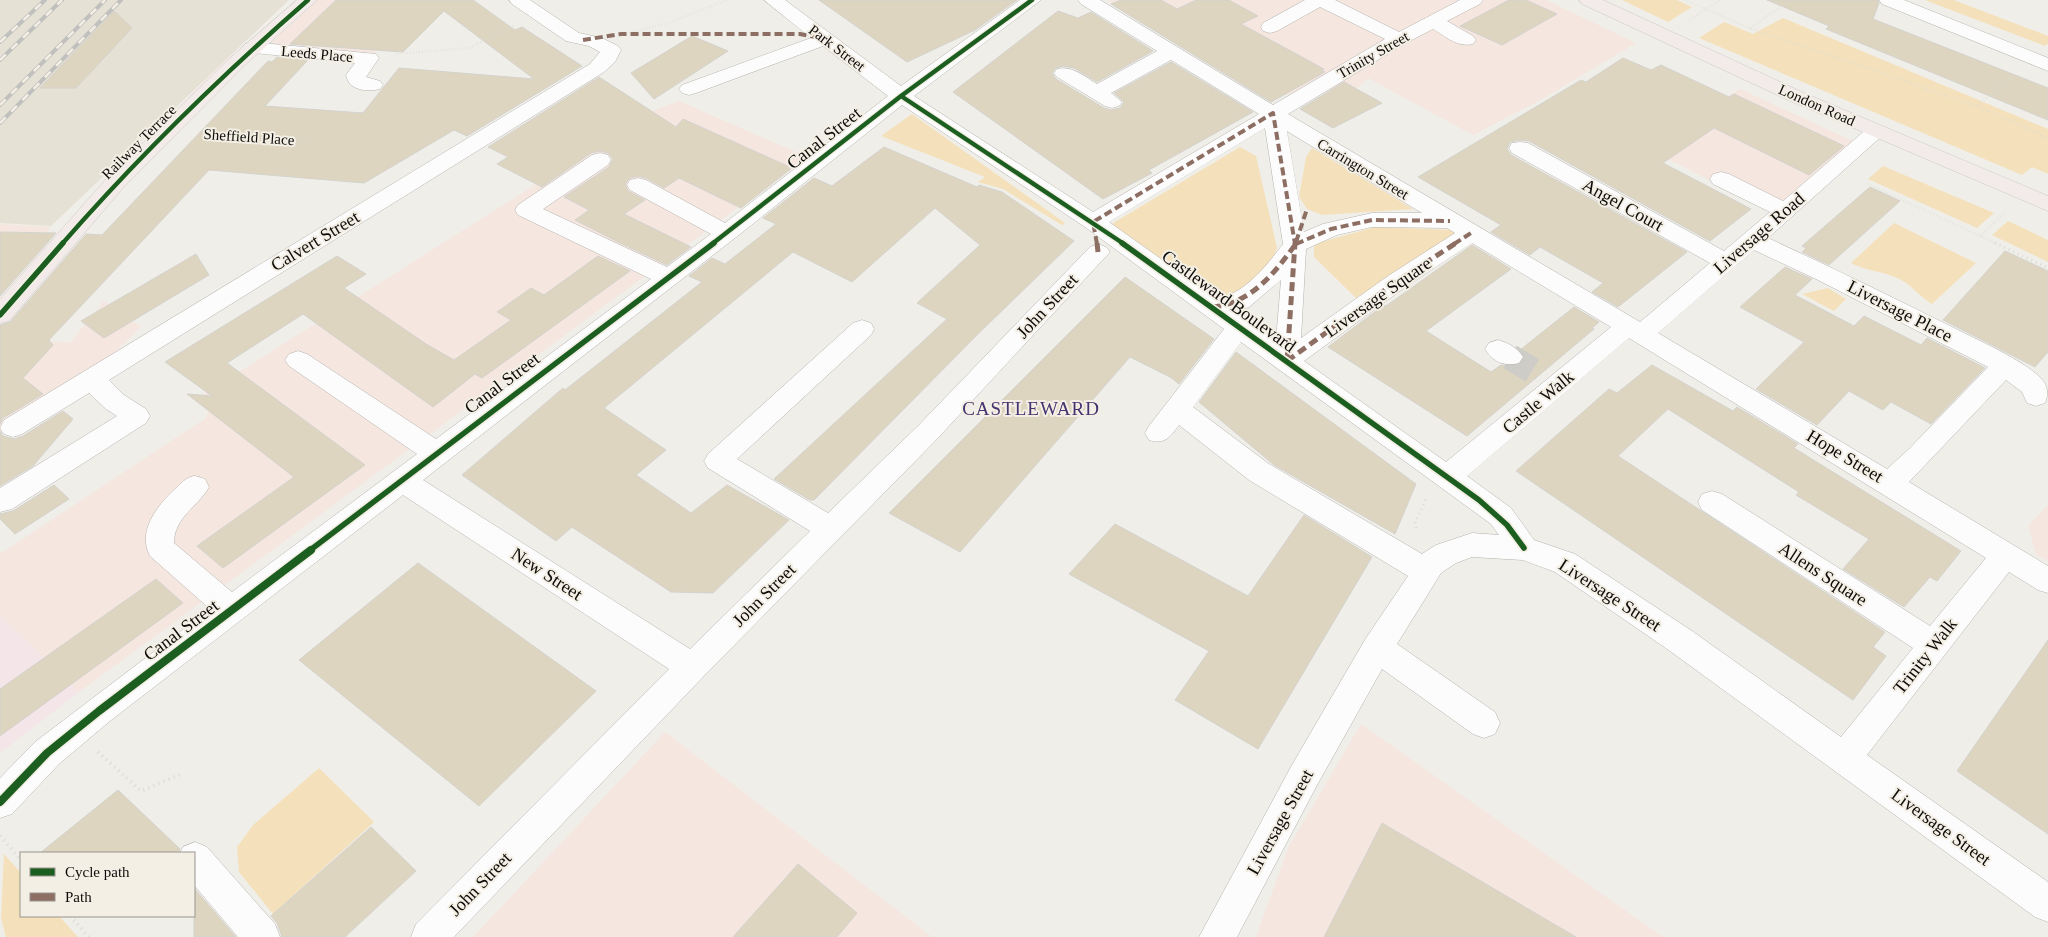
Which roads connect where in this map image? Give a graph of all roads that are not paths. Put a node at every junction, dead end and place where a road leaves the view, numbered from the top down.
1 (308, 0) edge
2 (518, 0) edge
3 (773, 0) edge
4 (1032, 0) edge
5 (1087, 0) edge
6 (1320, 0) edge
7 (1588, 0) edge
8 (1888, 0) edge
9 (1462, 2) edge
10 (1433, 21) junction
11 (1270, 27) dead end
12 (825, 39) junction
13 (1399, 39) junction
14 (1466, 40) dead end
15 (252, 48) junction
16 (1172, 52) junction
17 (2044, 62) edge
18 (1064, 73) dead end
19 (373, 85) dead end
20 (690, 89) dead end
21 (1096, 93) junction
22 (902, 96) junction
23 (1115, 104) dead end
24 (1273, 113) junction
25 (1876, 131) junction
26 (1520, 148) dead end
27 (600, 160) dead end
28 (1721, 179) dead end
29 (638, 185) dead end
30 (2048, 204) edge
31 (1307, 209) dead end
32 (1785, 211) junction
33 (1450, 221) junction
34 (1093, 222) junction
35 (727, 233) junction
36 (1471, 234) junction
37 (1752, 240) junction
38 (1295, 245) junction
39 (1098, 252) dead end
40 (1726, 262) junction
41 (668, 277) junction
42 (1212, 307) junction
43 (0, 315) edge
44 (1239, 327) junction
45 (862, 329) dead end
46 (1635, 330) junction
47 (298, 360) dead end
48 (1287, 361) junction
49 (2005, 365) junction
50 (88, 380) junction
51 (2036, 396) dead end
52 (1177, 409) junction
53 (13, 427) dead end
54 (1158, 433) dead end
55 (436, 453) junction
56 (1446, 477) junction
57 (402, 480) junction
58 (1890, 483) junction
59 (195, 487) dead end
60 (2, 501) dead end
61 (1712, 502) dead end
62 (830, 529) junction
63 (1524, 548) junction
64 (2005, 554) junction
65 (1429, 568) junction
66 (2048, 581) edge
67 (232, 610) junction
68 (1934, 645) junction
69 (1377, 648) junction
70 (692, 667) junction
71 (1484, 724) dead end
72 (1845, 758) junction
73 (0, 802) edge
74 (195, 859) dead end
75 (2048, 904) edge
76 (262, 937) edge
77 (429, 937) edge
78 (1217, 937) edge

1 - 15 main road, Railway Terrace
2 - 50 street, Calvert Street
3 - 12 street, Park Street
4 - 22 street, Canal Street
5 - 16 street, Carrington Street
6 - 11 street
6 - 13 street
7 - 25 main road, London Road
8 - 17 street
9 - 10 street, Trinity Street
10 - 13 street, Trinity Street
10 - 14 street
12 - 20 street
12 - 22 street, Park Street
13 - 24 street, Trinity Street
15 - 19 street, Leeds Place
15 - 43 main road, Railway Terrace
16 - 21 street
16 - 24 street, Carrington Street
18 - 21 street
21 - 23 street
22 - 34 street, Castleward Boulevard
22 - 35 street, Canal Street
24 - 33 street, Carrington Street
24 - 34 street
24 - 38 street
25 - 30 main road, London Road
25 - 32 street, Liversage Road
26 - 40 street, Angel Court
27 - 41 street
28 - 32 street
29 - 35 street
31 - 38 street
32 - 37 street, Liversage Road
33 - 36 street, Carrington Street
33 - 38 street
34 - 42 street, Castleward Boulevard
35 - 41 street, Canal Street
36 - 46 street, Carrington Street
36 - 48 street, Liversage Square
37 - 40 street, Liversage Road
37 - 49 street, Liversage Place
38 - 42 street
38 - 48 street
39 - 62 street, John Street
40 - 46 street, Liversage Road
41 - 55 street, Canal Street
42 - 44 street, Castleward Boulevard
44 - 48 street, Castleward Boulevard
44 - 52 street
45 - 62 street
46 - 56 street, Castle Walk
46 - 58 street, Hope Street
47 - 55 street
48 - 56 street, Castleward Boulevard
49 - 51 street, Liversage Place
49 - 58 street
50 - 53 street, Calvert Street
50 - 60 street
52 - 54 street
52 - 65 street
55 - 57 street, Canal Street
56 - 63 street, Castleward Boulevard
57 - 67 street, Canal Street
57 - 70 street, New Street
58 - 64 street, Hope Street
59 - 67 street
61 - 68 street, Allens Square
62 - 70 street, John Street
63 - 65 street, Liversage Street
63 - 72 street, Liversage Street
64 - 66 street, Hope Street
64 - 68 street, Trinity Walk
65 - 69 street, Liversage Street
67 - 73 street, Canal Street
68 - 72 street, Trinity Walk
69 - 71 street
69 - 78 street, Liversage Street
70 - 77 street, John Street
72 - 75 street, Liversage Street
74 - 76 street

